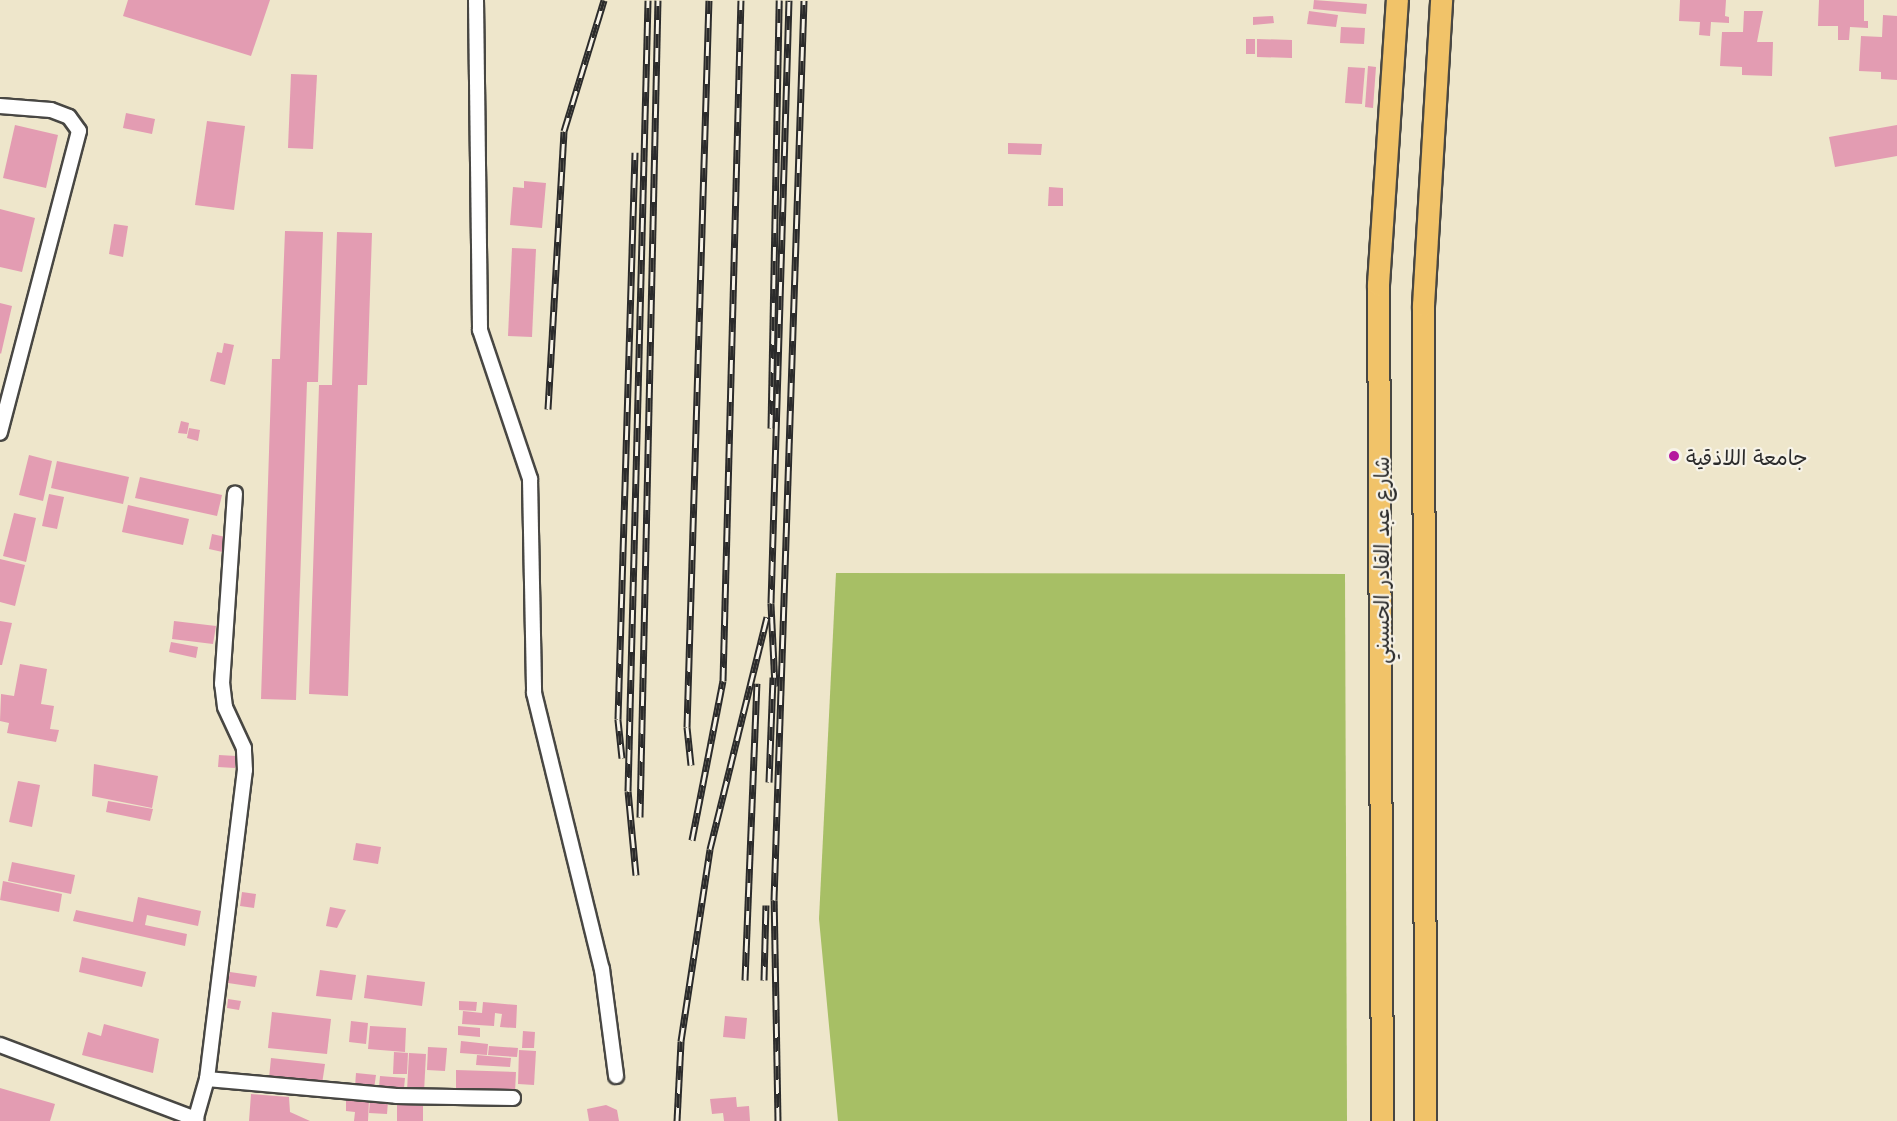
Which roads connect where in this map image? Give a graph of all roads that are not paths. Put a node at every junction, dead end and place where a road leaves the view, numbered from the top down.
1 (476, 0) edge
2 (1397, 0) edge
3 (1441, 0) edge
4 (0, 106) edge
5 (0, 433) edge
6 (235, 494) dead end
7 (0, 1045) edge
8 (616, 1076) dead end
9 (207, 1079) junction
10 (513, 1098) dead end
11 (196, 1120) edge
12 (1382, 1121) edge
13 (1425, 1121) edge

1 - 8 street
2 - 12 main road, شارع عبد القادر الحسيني
3 - 13 main road, شارع عبد القادر الحسيني
4 - 5 street
6 - 9 street
7 - 11 street
9 - 10 street
9 - 11 street

